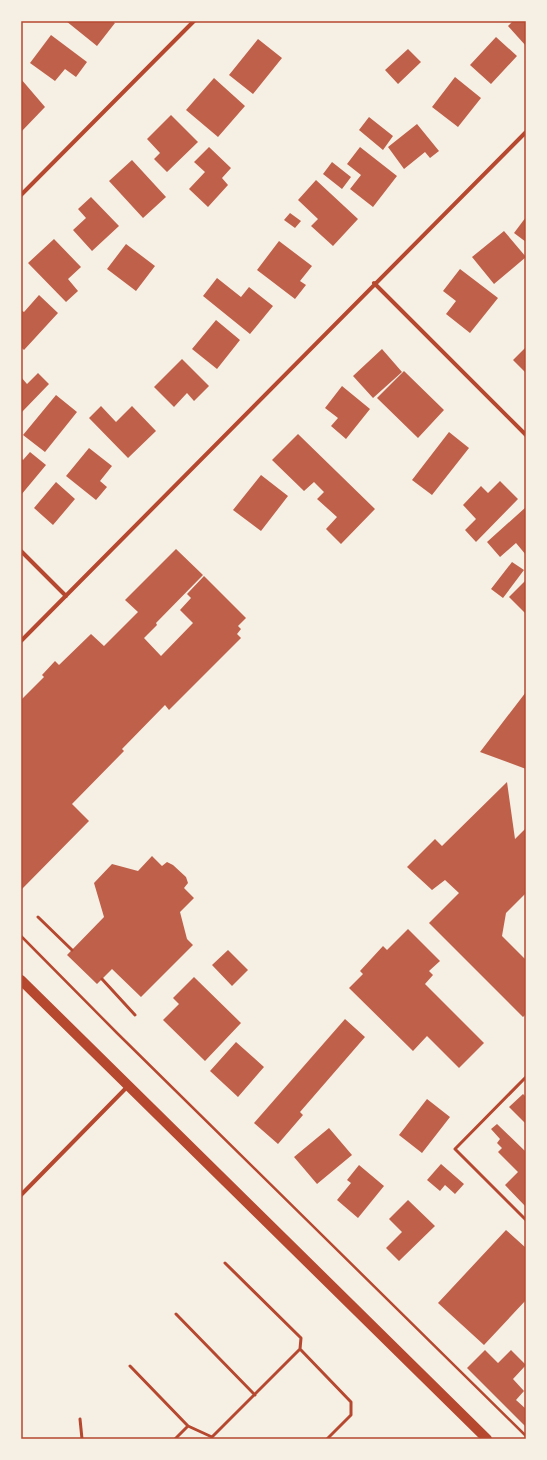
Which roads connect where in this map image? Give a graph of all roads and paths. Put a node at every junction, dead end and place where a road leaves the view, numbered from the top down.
1 (194, 21) edge
2 (526, 132) edge
3 (21, 195) edge
4 (374, 284) junction
5 (526, 434) edge
6 (21, 551) edge
7 (66, 596) junction
8 (21, 641) edge
9 (38, 917) dead end
10 (21, 936) edge
11 (72, 950) dead end
12 (102, 979) dead end
13 (21, 980) edge
14 (135, 1015) dead end
15 (526, 1077) edge
16 (129, 1086) junction
17 (21, 1195) edge
18 (526, 1220) edge
19 (225, 1263) dead end
20 (176, 1314) dead end
21 (300, 1349) junction
22 (130, 1366) dead end
23 (255, 1395) junction
24 (80, 1418) dead end
25 (188, 1426) junction
26 (526, 1436) edge
27 (213, 1438) edge
28 (82, 1439) edge
29 (175, 1439) edge
30 (327, 1439) edge
31 (487, 1439) edge

1 - 3 street
2 - 4 street
4 - 5 street
4 - 7 street
6 - 7 street
7 - 8 street
9 - 11 lane
10 - 26 path
12 - 14 lane
13 - 16 main road
15 - 18 lane
16 - 17 street
16 - 31 main road
19 - 21 lane
20 - 23 lane
21 - 23 lane
21 - 30 lane
22 - 25 lane
23 - 27 lane
24 - 28 lane
25 - 27 lane
25 - 29 lane

